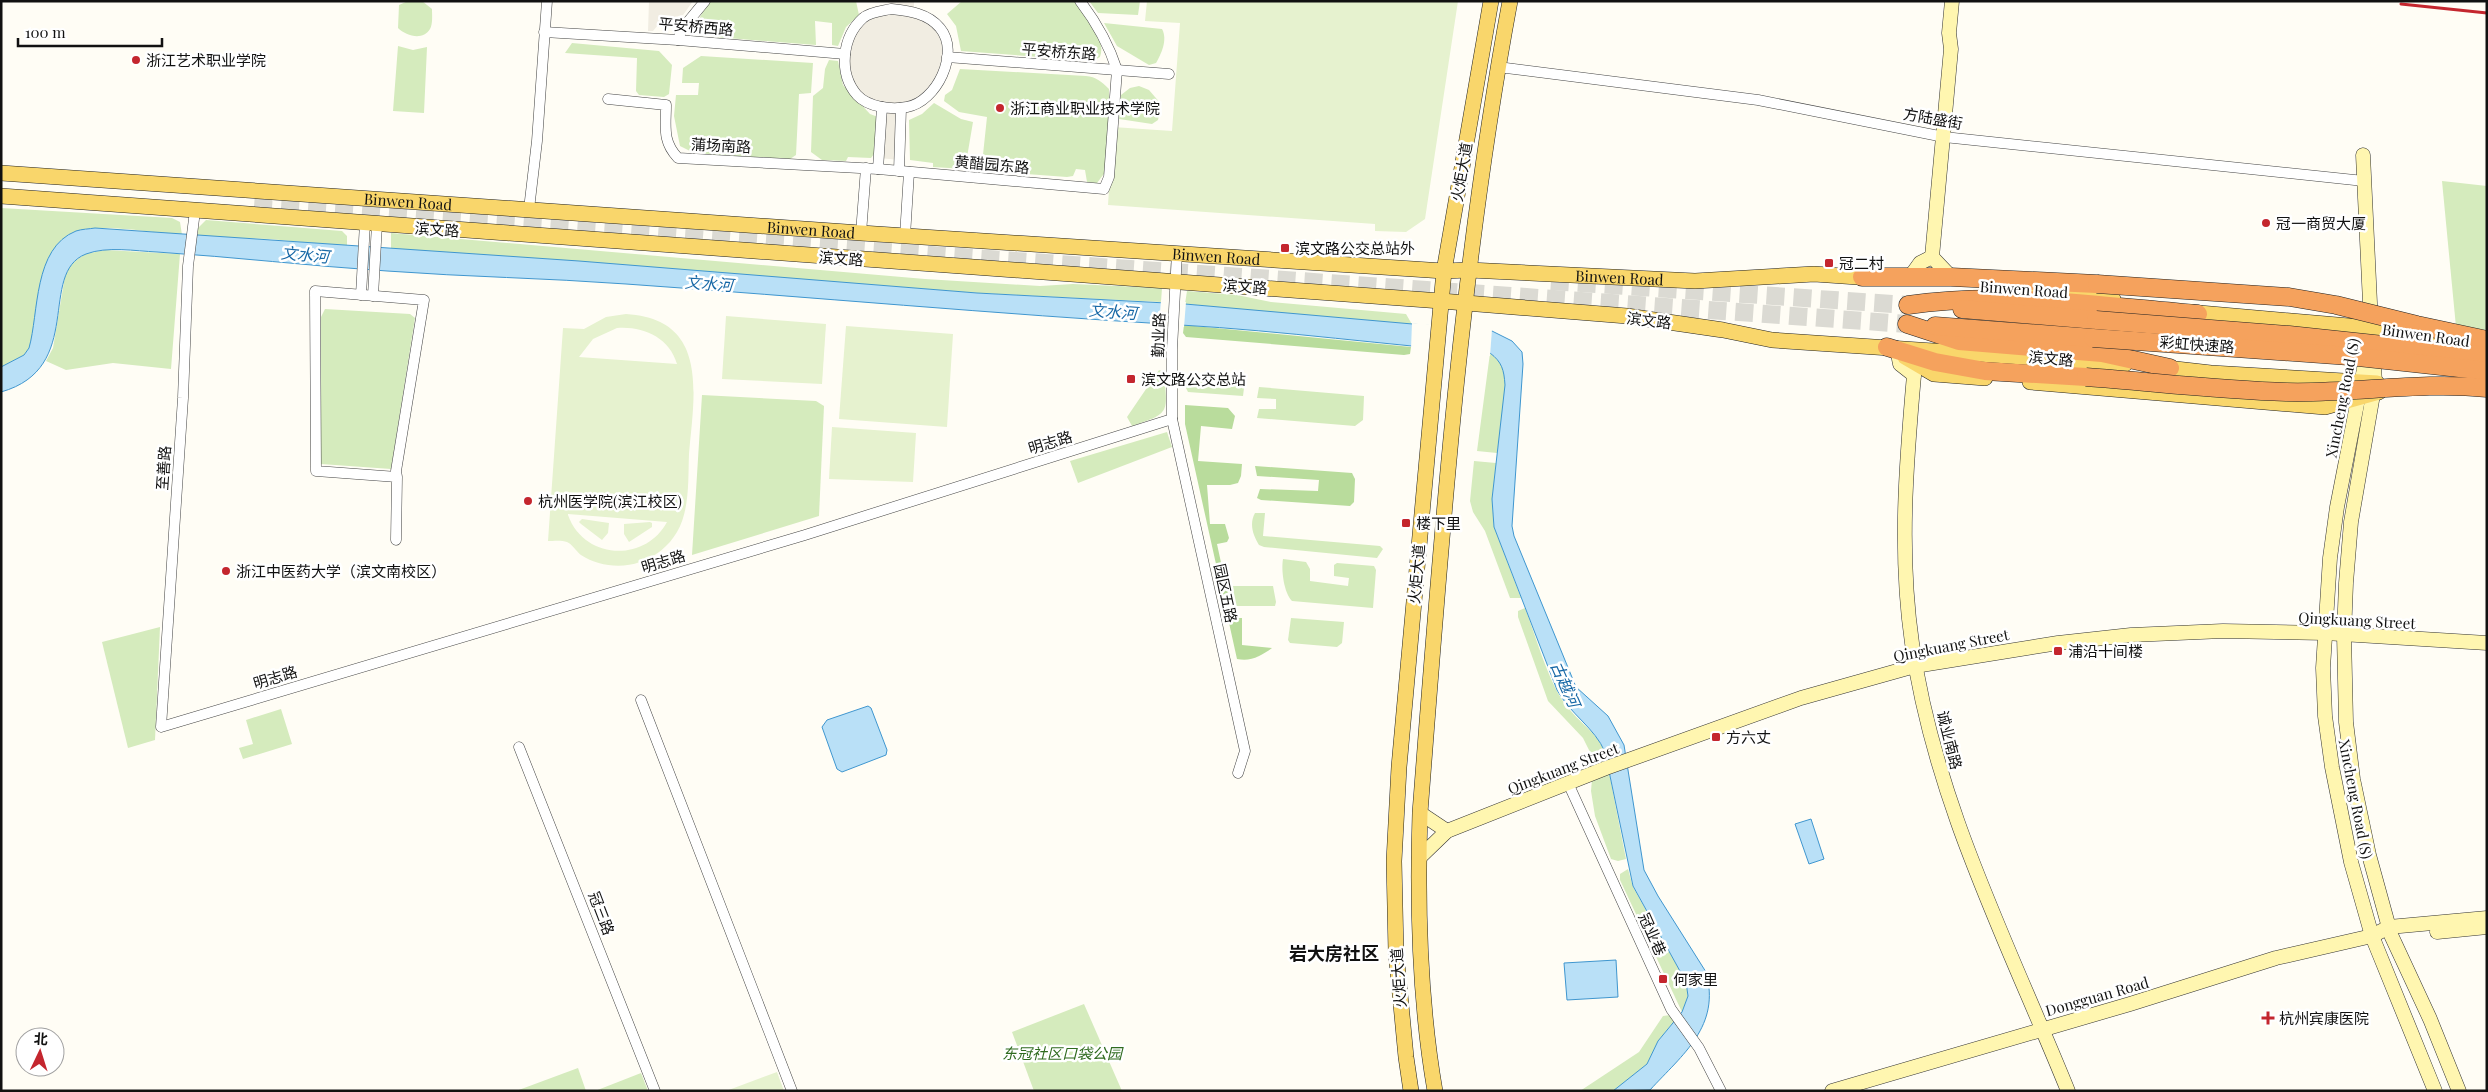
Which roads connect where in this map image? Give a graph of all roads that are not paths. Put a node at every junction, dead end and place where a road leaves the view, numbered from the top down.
1 (547, 1) edge
2 (705, 1) edge
3 (1080, 1) edge
4 (1491, 1) edge
5 (1510, 1) edge
6 (1952, 1) edge
7 (544, 32) junction
8 (678, 40) junction
9 (845, 54) junction
10 (946, 57) junction
11 (1498, 67) junction
12 (1117, 70) junction
13 (1169, 74) dead end
14 (608, 99) dead end
15 (882, 107) junction
16 (901, 108) junction
17 (1944, 137) junction
18 (2363, 154) dead end
19 (866, 168) junction
20 (878, 169) junction
21 (904, 171) junction
22 (1, 173) edge
23 (2364, 181) junction
24 (1, 196) edge
25 (529, 209) junction
26 (193, 218) junction
27 (371, 230) junction
28 (862, 233) junction
29 (905, 236) junction
30 (1177, 253) junction
31 (1932, 257) junction
32 (1470, 270) junction
33 (1444, 271) junction
34 (1910, 277) junction
35 (1862, 278) junction
36 (1951, 278) junction
37 (1175, 288) junction
38 (362, 291) junction
39 (373, 296) junction
40 (1442, 301) junction
41 (1464, 305) junction
42 (2198, 314) junction
43 (2372, 328) junction
44 (2487, 340) edge
45 (2487, 344) edge
46 (1893, 350) junction
47 (2487, 356) edge
48 (2170, 368) junction
49 (1929, 371) junction
50 (2487, 371) edge
51 (1914, 375) junction
52 (2487, 388) edge
53 (2367, 389) junction
54 (2487, 395) edge
55 (1172, 419) junction
56 (397, 477) junction
57 (396, 540) dead end
58 (2325, 633) junction
59 (2344, 635) junction
60 (2487, 643) edge
61 (1916, 666) junction
62 (640, 700) dead end
63 (1403, 724) junction
64 (162, 727) joint
65 (1427, 727) junction
66 (519, 747) dead end
67 (1238, 773) dead end
68 (1568, 783) junction
69 (1420, 813) junction
70 (1447, 830) junction
71 (1419, 858) junction
72 (2487, 918) edge
73 (2487, 928) edge
74 (2390, 931) junction
75 (2372, 936) junction
76 (2043, 1028) junction
77 (655, 1091) edge
78 (792, 1091) edge
79 (1411, 1091) edge
80 (1434, 1091) edge
81 (1721, 1091) edge
82 (1832, 1091) edge
83 (2068, 1091) edge
84 (2435, 1091) edge
85 (2458, 1091) edge

1 - 7 street
2 - 8 street
3 - 12 street
4 - 33 main road, 火炬大道
5 - 11 main road, 火炬大道
6 - 17 street
7 - 8 street, 平安桥西路
7 - 25 street
8 - 9 street, 平安桥西路
9 - 10 street
9 - 15 street
10 - 12 street, 平安桥东路
10 - 16 street
11 - 17 street, 方陆盛街
11 - 32 main road, 火炬大道
12 - 13 street, 平安桥东路
12 - 21 street, 黄醋园东路
14 - 19 street, 蒲场南路
15 - 16 street
15 - 20 street
16 - 21 street
17 - 23 street, 方陆盛街
17 - 31 street
18 - 23 street, Xincheng Road (S)
19 - 20 street, 蒲场南路
19 - 28 street
20 - 21 street, 黄醋园东路
21 - 29 street
22 - 25 main road, Binwen Road
23 - 43 street, Xincheng Road (S)
24 - 26 main road, 滨文路
25 - 28 main road, Binwen Road
26 - 27 main road, 滨文路
26 - 64 street, 至善路
27 - 37 main road, 滨文路
27 - 38 street
27 - 39 street
28 - 29 main road, Binwen Road
29 - 30 main road, Binwen Road
30 - 33 main road, Binwen Road
30 - 37 street, 勤业路
31 - 34 street
31 - 36 street
32 - 33 main road, Binwen Road
32 - 35 main road, Binwen Road
32 - 41 main road, 火炬大道
33 - 40 main road, 火炬大道
34 - 35 highway
34 - 36 highway
35 - 42 main road, Binwen Road
36 - 44 highway, bridge
37 - 40 main road, 滨文路
37 - 55 street, 勤业路
38 - 39 street
38 - 56 street
39 - 56 street
40 - 41 main road, 滨文路
40 - 63 main road, 火炬大道
41 - 46 main road, 滨文路
41 - 65 main road, 火炬大道
42 - 43 main road, Binwen Road
42 - 47 highway, 彩虹快速路, bridge
43 - 45 main road, Binwen Road
43 - 53 street, Xincheng Road (S)
46 - 48 main road, 滨文路
46 - 49 main road
46 - 51 street
46 - 52 highway, bridge
48 - 50 highway, 彩虹快速路, bridge
48 - 53 main road, 滨文路
49 - 51 street
49 - 53 main road
51 - 61 street, 诚业南路
53 - 54 main road, 滨文路
53 - 58 street, Xincheng Road (S)
53 - 59 street, Xincheng Road (S)
55 - 64 street, 明志路
55 - 67 street, 园区五路
56 - 57 street
58 - 59 street, Qingkuang Street
58 - 61 street, Qingkuang Street
58 - 75 street, Xincheng Road (S)
59 - 60 street, Qingkuang Street
59 - 74 street, Xincheng Road (S)
61 - 68 street, Qingkuang Street
61 - 76 street, 诚业南路
62 - 78 street
63 - 65 main road
63 - 79 main road, 火炬大道
65 - 69 main road, 火炬大道
66 - 77 street, 冠三路
68 - 70 street, Qingkuang Street
68 - 81 street, 冠业巷
69 - 70 street
69 - 71 main road, 火炬大道
70 - 71 street, Qingkuang Street
71 - 80 main road, 火炬大道
72 - 74 street, Dongguan Road
73 - 74 street, Dongguan Road
74 - 75 street, Dongguan Road
74 - 85 street, Xincheng Road (S)
75 - 76 street, Dongguan Road
75 - 84 street, Xincheng Road (S)
76 - 82 street, Dongguan Road
76 - 83 street, 诚业南路

